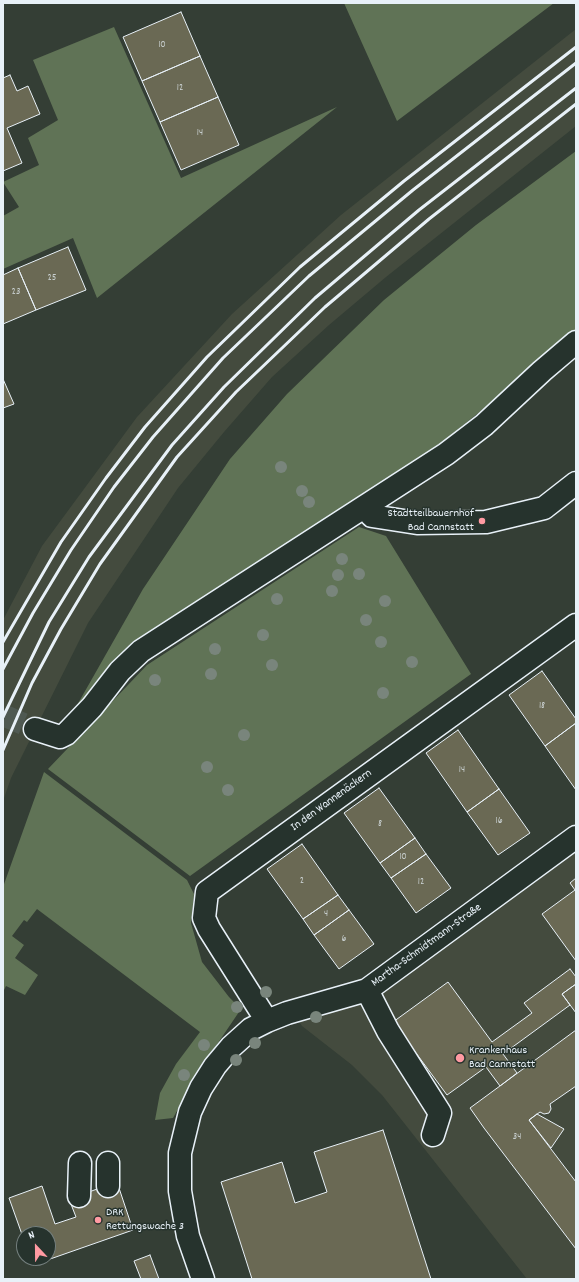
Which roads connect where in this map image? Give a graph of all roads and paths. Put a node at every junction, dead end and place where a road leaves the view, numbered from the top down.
1 (576, 342) edge
2 (576, 483) edge
3 (364, 507) junction
4 (576, 625) edge
5 (35, 729) tunnel mouth
6 (576, 837) edge
7 (367, 990) junction
8 (267, 1021) junction
9 (433, 1135) dead end
10 (94, 1163) joint
11 (203, 1279) edge

1 - 3 street
2 - 3 street
3 - 5 street
4 - 8 street, In den Wannenäckern
6 - 7 street, Martha-Schmidtmann-Straße
7 - 8 street, Martha-Schmidtmann-Straße
7 - 9 street
8 - 11 street, Martha-Schmidtmann-Straße
10 - 10 street

